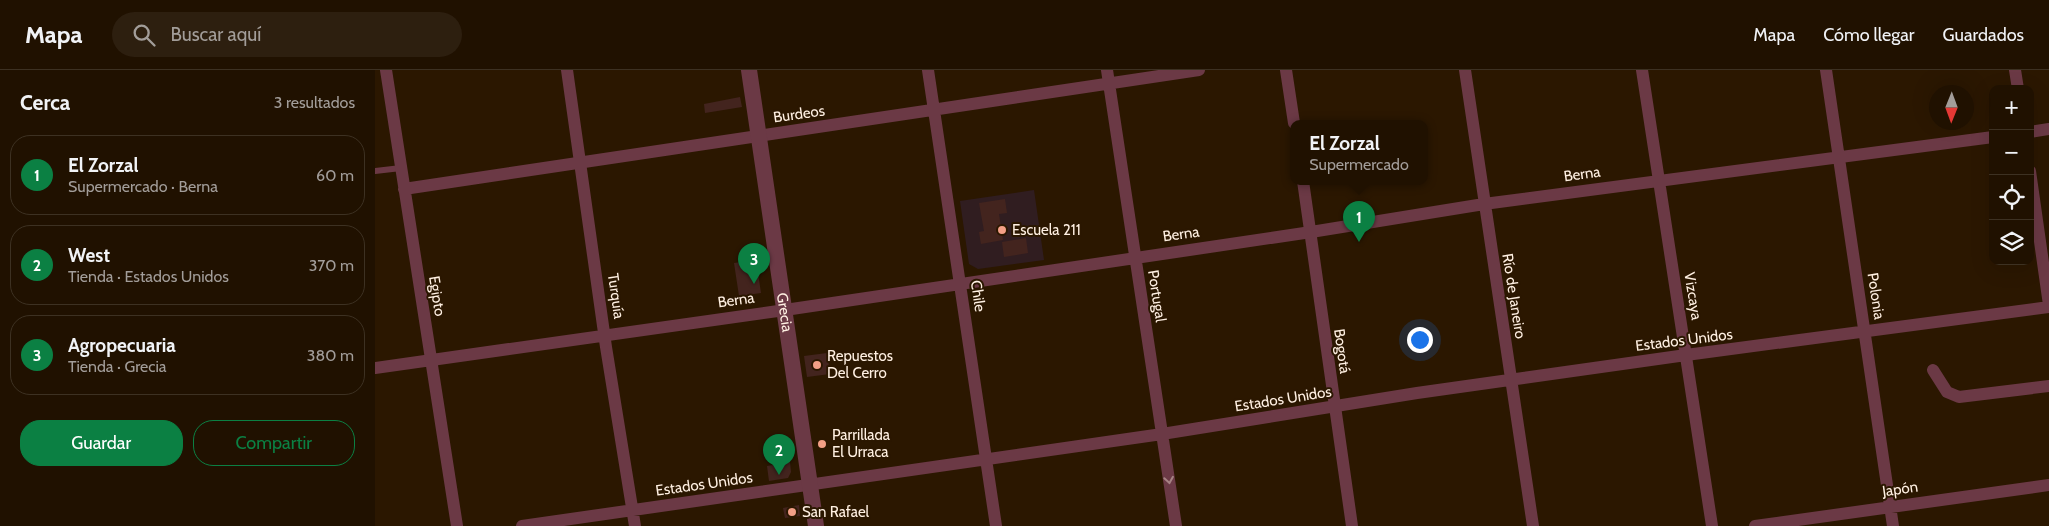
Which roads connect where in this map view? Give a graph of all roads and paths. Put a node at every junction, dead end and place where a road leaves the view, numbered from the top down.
1 (385, 70) edge
2 (567, 70) edge
3 (749, 70) edge
4 (928, 70) edge
5 (1107, 70) edge
6 (1199, 70) edge
7 (1286, 70) edge
8 (1465, 70) edge
9 (1642, 70) edge
10 (1826, 70) edge
11 (2015, 70) edge
12 (1109, 84) junction
13 (2017, 85) edge
14 (935, 110) junction
15 (1294, 120) edge
16 (2049, 129) edge
17 (2034, 131) edge
18 (759, 136) junction
19 (1989, 138) edge
20 (1839, 158) junction
21 (580, 163) junction
22 (401, 168) junction
23 (375, 171) edge
24 (2031, 175) edge
25 (1659, 180) junction
26 (1304, 185) edge
27 (404, 189) junction
28 (1484, 204) junction
29 (1311, 232) junction
30 (1135, 258) junction
31 (960, 283) junction
32 (2049, 306) edge
33 (785, 310) junction
34 (1865, 331) junction
35 (605, 336) junction
36 (1686, 355) junction
37 (431, 360) junction
38 (375, 368) edge
39 (1933, 370) dead end
40 (1510, 381) junction
41 (2049, 386) edge
42 (1334, 407) junction
43 (1162, 434) junction
44 (987, 460) junction
45 (2049, 484) edge
46 (810, 485) junction
47 (1891, 507) junction
48 (633, 510) junction
49 (457, 526) edge
50 (522, 526) edge
51 (635, 526) edge
52 (816, 526) edge
53 (996, 526) edge
54 (1176, 526) edge
55 (1352, 526) edge
56 (1533, 526) edge
57 (1712, 526) edge
58 (1755, 526) edge
59 (1893, 526) edge

1 - 22 street, Egipto
2 - 21 street, Turquía
3 - 18 street, Grecia
4 - 14 street, Chile
5 - 12 street, Portugal
6 - 12 street, Burdeos
7 - 15 street
8 - 28 street, Río de Janeiro
9 - 25 street, Vizcaya
10 - 20 street, Polonia
11 - 13 street
12 - 14 street, Burdeos
12 - 30 street, Portugal
14 - 18 street, Burdeos
14 - 31 street, Chile
16 - 17 street
18 - 21 street, Burdeos
18 - 33 street, Grecia
19 - 20 street, Berna
20 - 25 street, Berna
20 - 34 street, Polonia
21 - 27 street, Burdeos
21 - 35 street, Turquía
22 - 23 lane
22 - 27 street, Egipto
24 - 32 street
25 - 28 street, Berna
25 - 36 street, Vizcaya
26 - 29 street, Bogotá
27 - 37 street, Egipto
28 - 29 street, Berna
28 - 40 street, Río de Janeiro
29 - 30 street, Berna
29 - 42 street, Bogotá
30 - 31 street, Berna
30 - 43 street, Portugal
31 - 33 street, Berna
31 - 44 street, Chile
32 - 34 street, Estados Unidos
33 - 35 street, Berna
33 - 46 street, Grecia
34 - 36 street, Estados Unidos
34 - 47 street, Polonia
35 - 37 street, Berna
35 - 48 street, Turquía
36 - 40 street, Estados Unidos
36 - 57 street, Vizcaya
37 - 38 street, Berna
37 - 49 street, Egipto
39 - 41 street
40 - 42 street, Estados Unidos
40 - 56 street, Río de Janeiro
42 - 43 street, Estados Unidos
42 - 55 street, Bogotá
43 - 44 street, Estados Unidos
43 -> 54 street, Portugal
44 - 46 street, Estados Unidos
44 - 53 street, Chile
45 - 47 street, Japón
46 - 48 street, Estados Unidos
46 - 52 street, Grecia
47 - 58 street, Japón
47 - 59 street, Polonia
48 - 50 street, Estados Unidos
48 - 51 street, Turquía

